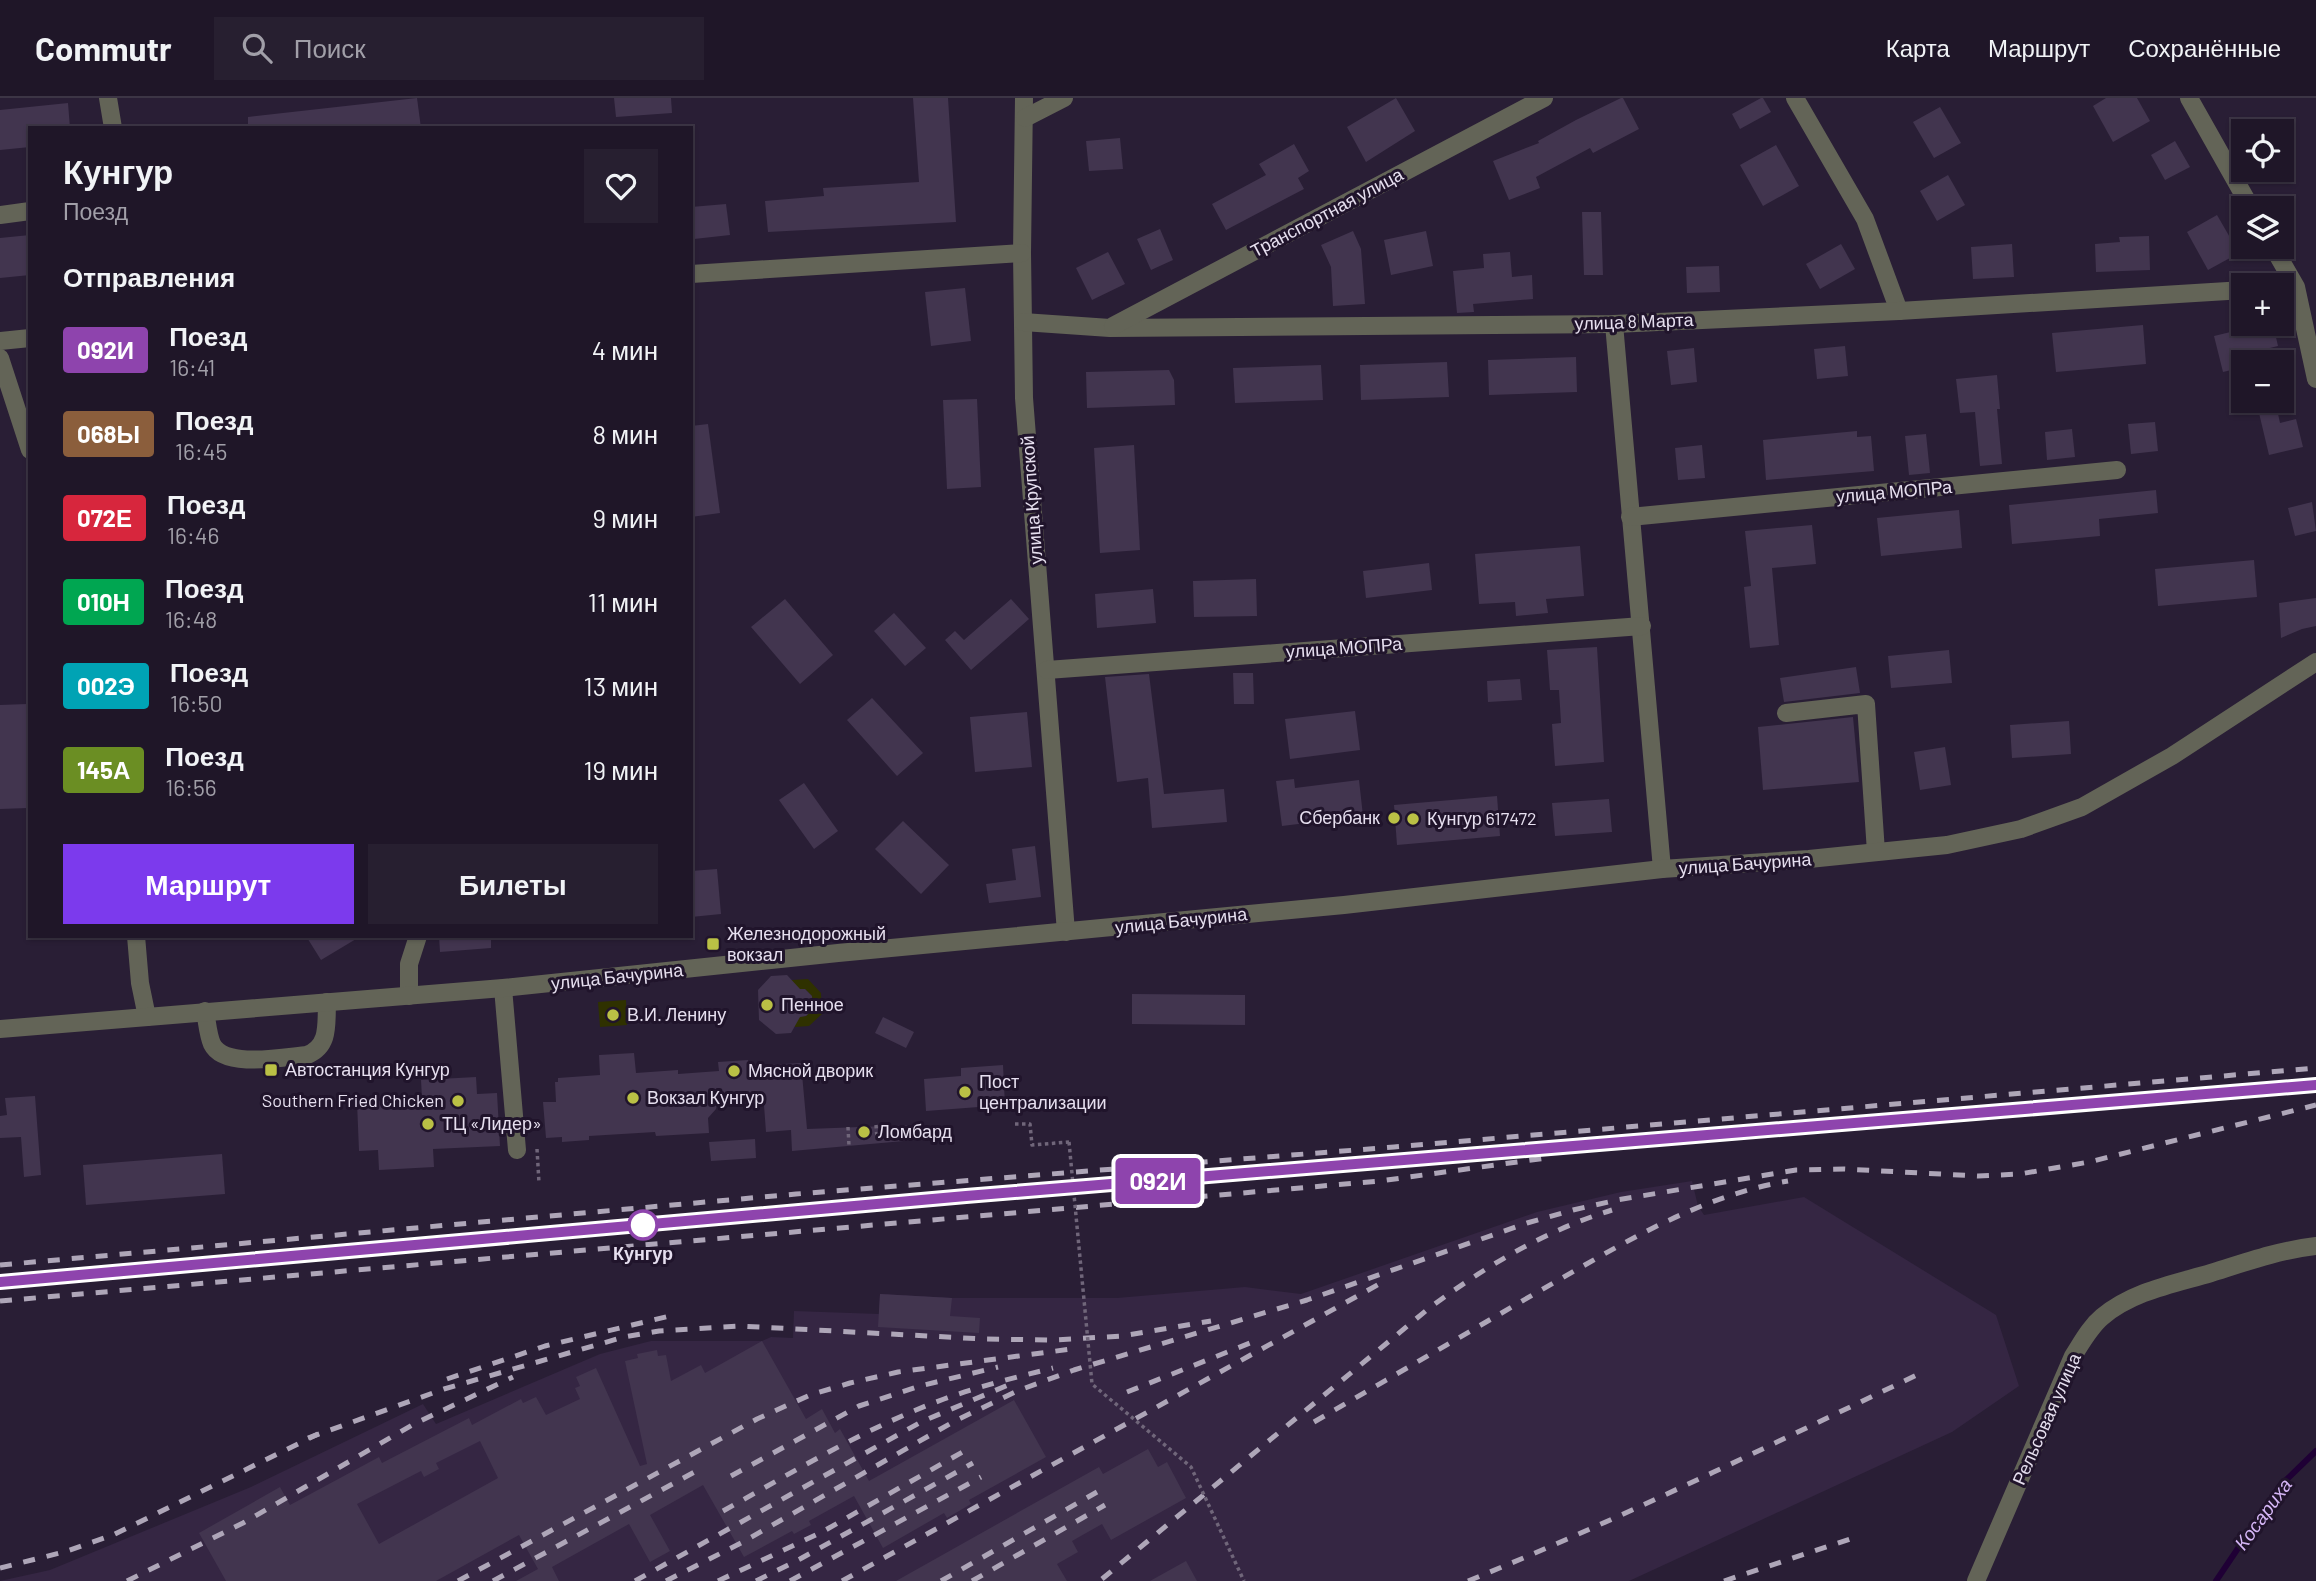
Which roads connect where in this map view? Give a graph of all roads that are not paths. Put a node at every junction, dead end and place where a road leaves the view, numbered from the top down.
1 (108, 98) edge
2 (1024, 98) edge
3 (1064, 98) edge
4 (1544, 98) edge
5 (1795, 98) edge
6 (2189, 98) edge
7 (1025, 118) junction
8 (113, 126) edge
9 (2244, 196) edge
10 (28, 211) edge
11 (0, 215) edge
12 (1022, 253) junction
13 (693, 274) edge
14 (2231, 291) edge
15 (2294, 304) edge
16 (1899, 311) junction
17 (1023, 322) junction
18 (1614, 324) junction
19 (1110, 328) junction
20 (28, 338) edge
21 (0, 341) edge
22 (0, 358) edge
23 (2316, 379) edge
24 (28, 444) edge
25 (2117, 470) dead end
26 (1630, 517) junction
27 (1642, 626) junction
28 (2316, 662) edge
29 (1047, 670) junction
30 (1786, 713) dead end
31 (1876, 852) junction
32 (1662, 869) junction
33 (1066, 932) junction
34 (136, 938) edge
35 (417, 938) edge
36 (503, 988) junction
37 (409, 996) junction
38 (327, 1002) junction
39 (205, 1011) junction
40 (147, 1017) junction
41 (0, 1029) edge
42 (517, 1150) dead end
43 (2316, 1246) edge
44 (1976, 1581) edge

1 - 8 street
2 - 7 street, улица Крупской
3 - 7 street
4 - 19 street, Транспортная улица
5 - 16 street
6 - 9 street
7 - 12 street, улица Крупской
10 - 11 street
12 - 13 street
12 - 17 street, улица Крупской
14 - 16 street, улица 8 Марта
15 - 23 street
16 - 18 street, улица 8 Марта
17 - 19 street, улица 8 Марта
17 - 29 street, улица Крупской
18 - 19 street, улица 8 Марта
18 - 26 street
20 - 21 street
22 - 24 street
25 - 26 street, улица МОПРа
26 - 27 street
27 - 29 street, улица МОПРа
27 - 32 street
28 - 31 street, улица Бачурина
29 - 33 street, улица Крупской
30 - 31 street
31 - 32 street, улица Бачурина
32 - 33 street, улица Бачурина
33 - 36 street, улица Бачурина
34 - 40 street
35 - 37 street
36 - 37 street, улица Бачурина
36 - 42 street
37 - 38 street, улица Бачурина
38 - 39 street, улица Бачурина
38 - 39 street
39 - 40 street, улица Бачурина
40 - 41 street, улица Бачурина
43 - 44 street, Рельсовая улица

